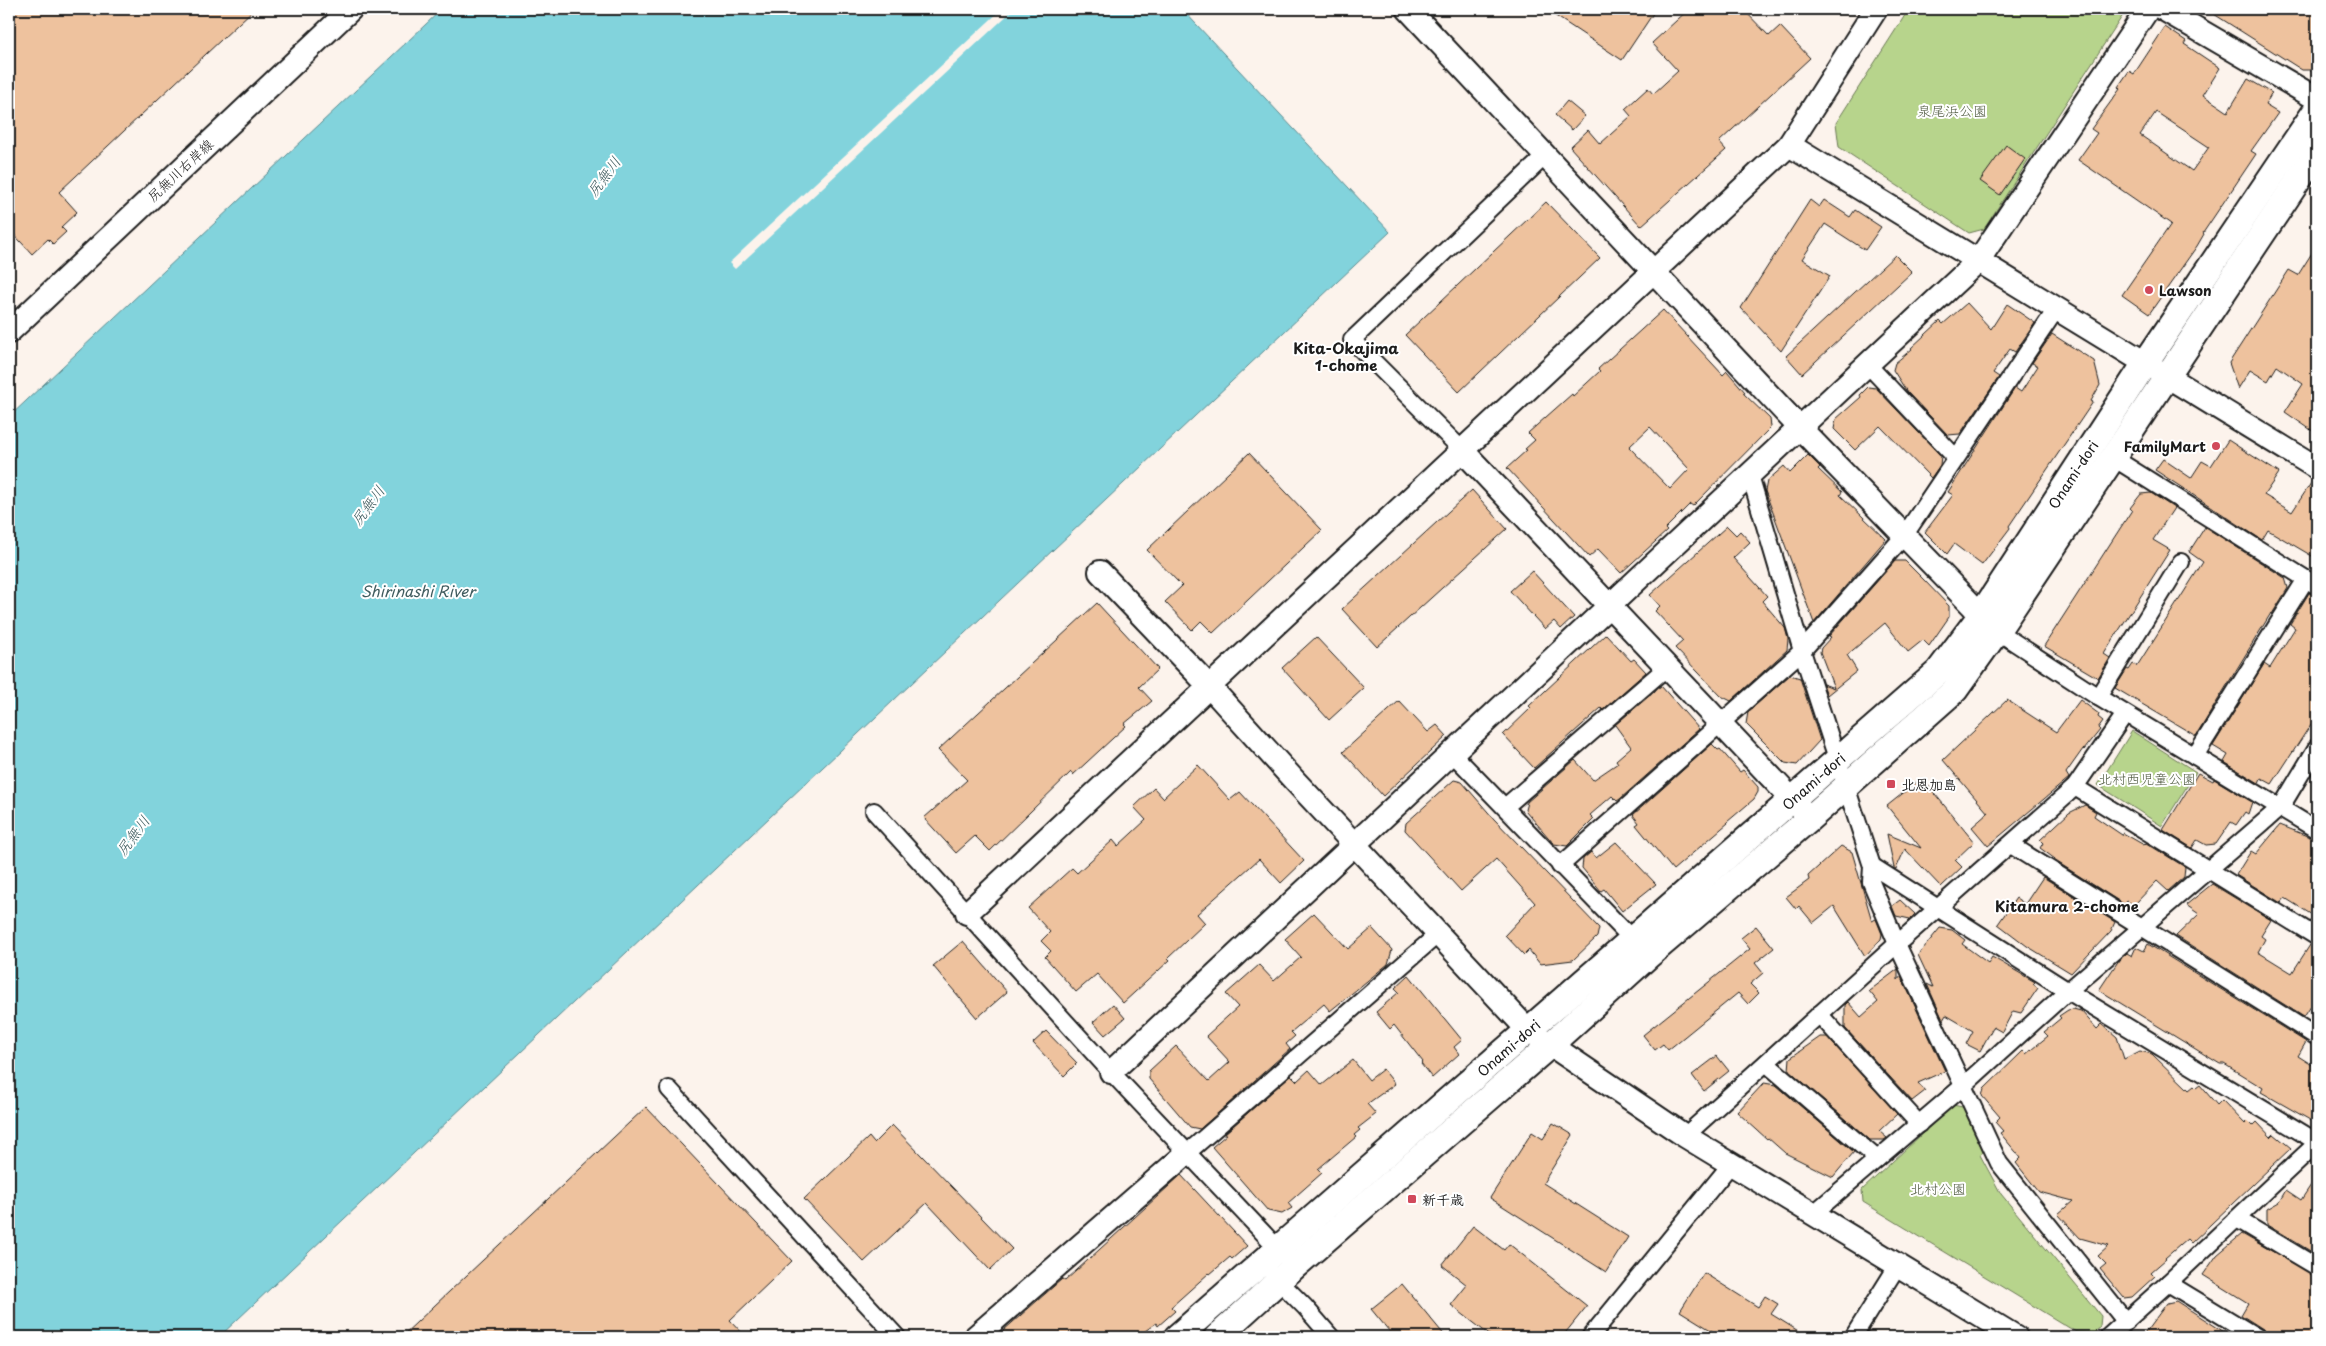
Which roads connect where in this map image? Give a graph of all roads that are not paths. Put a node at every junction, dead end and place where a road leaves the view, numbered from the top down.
1 (351, 9) edge
2 (1408, 9) edge
3 (1876, 9) edge
4 (2148, 9) edge
5 (2163, 9) edge
6 (2317, 99) edge
7 (2317, 108) edge
8 (1789, 145) junction
9 (2317, 152) edge
10 (1545, 156) junction
11 (1978, 261) junction
12 (1654, 271) junction
13 (2056, 308) junction
14 (9, 332) edge
15 (2146, 362) junction
16 (1868, 365) junction
17 (2168, 376) junction
18 (1800, 428) junction
19 (1462, 451) junction
20 (1956, 458) junction
21 (2112, 458) junction
22 (2317, 468) edge
23 (1750, 475) junction
24 (1904, 536) junction
25 (2181, 562) dead end
26 (1100, 572) dead end
27 (2312, 583) edge
28 (1609, 607) junction
29 (1989, 623) junction
30 (1802, 651) junction
31 (1666, 668) junction
32 (1209, 686) junction
33 (2098, 697) junction
34 (2125, 714) junction
35 (1720, 724) junction
36 (2317, 747) edge
37 (1452, 753) junction
38 (2195, 756) junction
39 (1840, 760) junction
40 (1847, 785) junction
41 (2075, 787) junction
42 (1793, 799) junction
43 (1505, 807) junction
44 (2281, 807) junction
45 (874, 811) dead end
46 (1809, 819) junction
47 (2317, 830) edge
48 (1355, 844) junction
49 (2011, 845) junction
50 (1560, 866) junction
51 (1872, 866) junction
52 (2209, 870) junction
53 (1939, 909) junction
54 (967, 913) junction
55 (2142, 928) junction
56 (1437, 935) junction
57 (2317, 937) edge
58 (1632, 939) junction
59 (1897, 944) junction
60 (2068, 991) junction
61 (1820, 1014) junction
62 (1527, 1030) junction
63 (2317, 1038) edge
64 (1550, 1045) junction
65 (1766, 1063) junction
66 (1111, 1072) junction
67 (1963, 1086) junction
68 (668, 1089) dead end
69 (1919, 1124) junction
70 (1685, 1136) junction
71 (2317, 1143) edge
72 (1187, 1153) junction
73 (1877, 1160) junction
74 (1731, 1164) junction
75 (1814, 1213) junction
76 (2237, 1219) junction
77 (1278, 1264) junction
78 (1898, 1265) junction
79 (2317, 1267) edge
80 (2168, 1283) junction
81 (2126, 1322) junction
82 (897, 1337) edge
83 (975, 1337) edge
84 (1177, 1337) edge
85 (1217, 1337) edge
86 (1331, 1337) edge
87 (1590, 1337) edge
88 (1853, 1337) edge
89 (2016, 1337) edge
90 (2108, 1337) edge
91 (2257, 1337) edge

1 - 14 street, 尻無川右岸線
2 - 10 street
3 - 8 street
4 - 11 street
5 - 6 street
7 - 15 main road, Onami-dori
8 - 11 street
8 - 12 street
9 - 17 main road, Onami-dori
10 - 12 street
10 - 19 street
11 - 13 street
11 - 16 street
12 - 18 street
12 - 19 street
13 - 15 street
13 - 20 street
15 - 17 street
15 - 29 main road, Onami-dori
16 - 18 street
16 - 20 street
17 - 21 main road, Onami-dori
17 - 22 street
18 - 23 street
18 - 24 street
19 - 28 street
19 - 32 street
20 - 24 street
21 - 27 street
21 - 29 main road, Onami-dori
23 - 28 street
23 - 30 street
24 - 29 street
24 - 30 street
25 - 33 street
26 - 32 street
27 - 38 street
28 - 31 street
28 - 37 street
29 - 33 street
29 - 39 main road, Onami-dori
29 - 40 main road, Onami-dori
30 - 35 street
30 - 39 street
31 - 35 street
31 - 43 street
32 - 48 street
32 - 54 street
33 - 34 street
34 - 38 street
34 - 41 street
35 - 42 street
35 - 50 street
36 - 44 street
37 - 43 street
37 - 48 street
38 - 44 street
39 - 40 street
39 - 42 main road, Onami-dori
40 - 46 main road, Onami-dori
40 - 51 street
41 - 49 street
41 - 52 street
42 - 46 street
42 - 58 main road, Onami-dori
43 - 50 street
44 - 47 street
44 - 52 street
45 - 54 street
46 - 64 main road, Onami-dori
48 - 56 street
48 - 66 street
49 - 53 street
49 - 55 street
50 - 58 street
51 - 53 street
51 - 59 street
52 - 55 street
52 - 57 street
53 - 59 street
53 - 60 street
54 - 66 street
55 - 60 street
55 - 63 street
56 - 62 street
56 - 72 street
58 - 62 main road, Onami-dori
59 - 61 street
59 - 67 street
60 - 67 street
60 - 71 street
61 - 65 street
61 - 69 street
62 - 64 street
62 - 77 main road, Onami-dori
64 - 70 street
64 - 77 main road, Onami-dori
65 - 70 street
65 - 73 street
66 - 72 street
67 - 69 street
67 - 81 street
68 - 82 street
69 - 73 street
70 - 74 street
71 - 76 street
72 - 77 street
72 - 83 street
73 - 75 street
74 - 75 street
74 - 87 street
75 - 78 street
76 - 79 street
76 - 80 street
77 - 84 main road, Onami-dori
77 - 85 main road, Onami-dori
77 - 86 street
78 - 88 street
78 - 89 street
80 - 81 street
80 - 91 street
81 - 90 street

